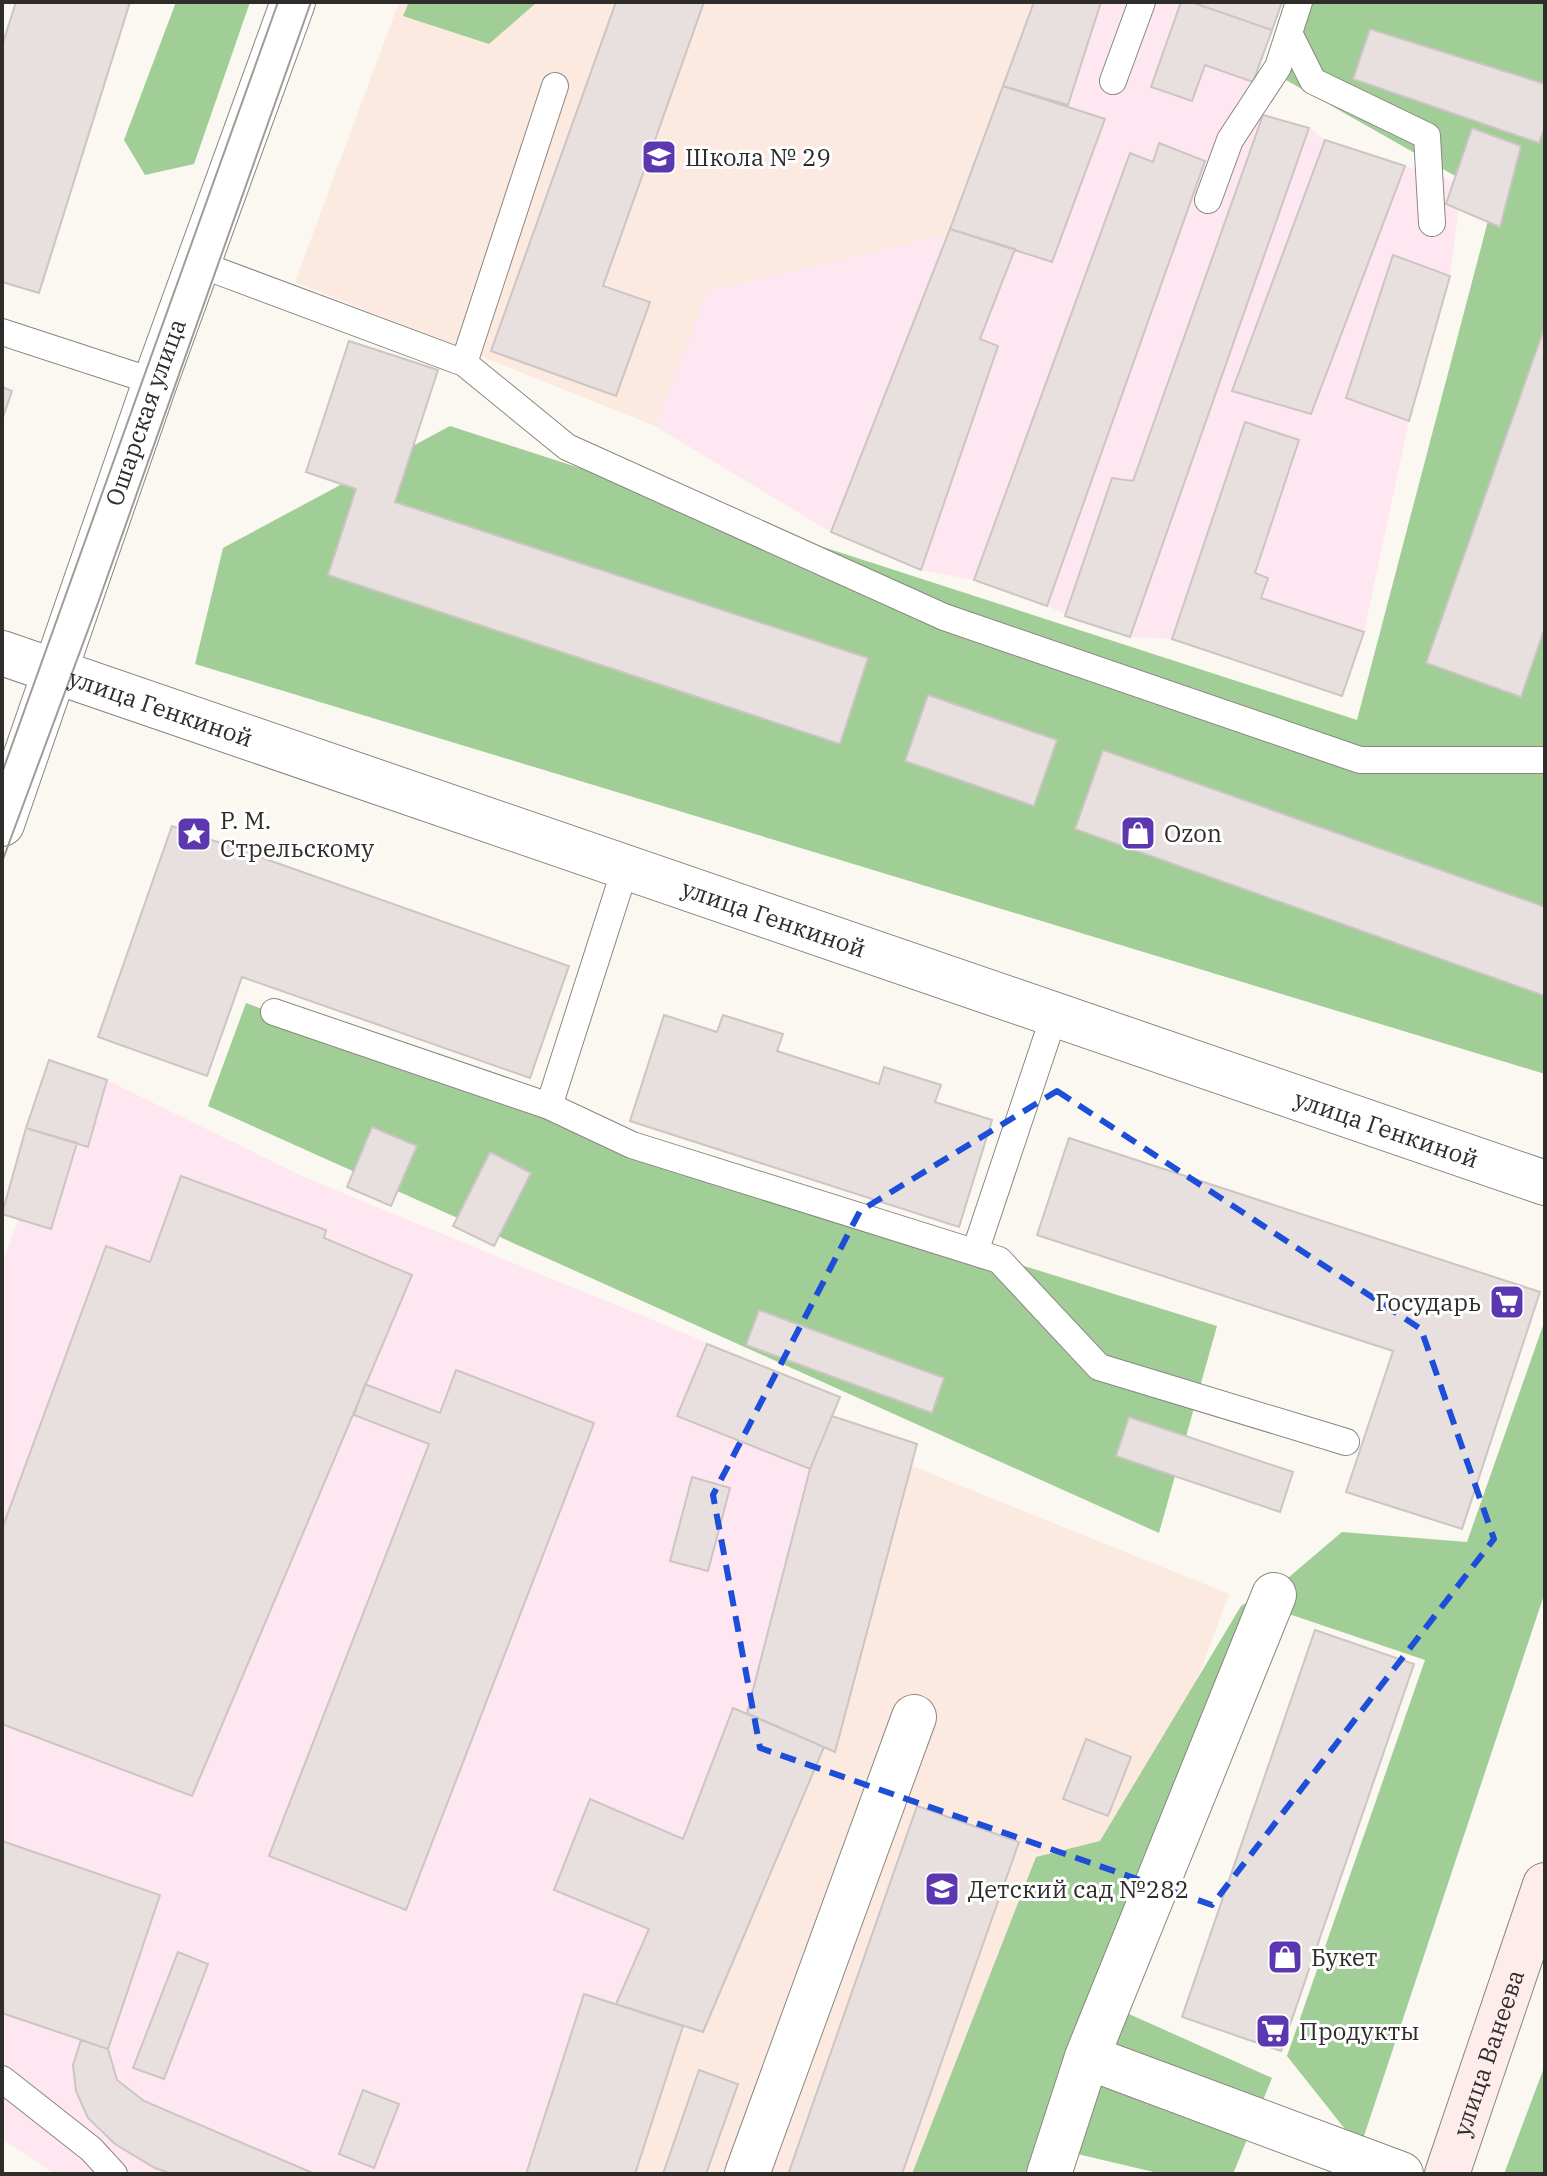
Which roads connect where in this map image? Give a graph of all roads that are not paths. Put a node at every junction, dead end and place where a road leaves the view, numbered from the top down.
1 (293, 2) edge
2 (1142, 2) edge
3 (1299, 2) edge
4 (1289, 33) junction
5 (1113, 81) dead end
6 (555, 86) dead end
7 (1208, 200) dead end
8 (1432, 223) dead end
9 (199, 264) junction
10 (2, 332) edge
11 (464, 363) junction
12 (155, 382) junction
13 (2, 653) edge
14 (55, 672) junction
15 (1543, 755) edge
16 (2, 824) edge
17 (626, 866) junction
18 (274, 1012) dead end
19 (1055, 1013) junction
20 (549, 1106) junction
21 (1545, 1183) edge
22 (975, 1252) junction
23 (1346, 1442) dead end
24 (1274, 1595) dead end
25 (914, 1717) dead end
26 (1545, 1885) edge
27 (1087, 2057) junction
28 (2, 2079) edge
29 (114, 2174) edge
30 (747, 2174) edge
31 (1049, 2174) edge
32 (1401, 2174) edge
33 (1447, 2174) edge

1 - 9 street, Ошарская улица
2 - 5 lane
3 - 4 lane
4 - 7 lane
4 - 8 lane
6 - 11 lane
9 - 11 lane
9 - 12 street, Ошарская улица
10 - 12 lane
11 - 15 lane
12 - 14 street, Ошарская улица
13 - 14 street, улица Генкиной
14 - 16 street, Ошарская улица
14 - 17 street, улица Генкиной
17 - 19 street, улица Генкиной
17 - 20 lane
18 - 20 lane
19 - 21 street, улица Генкиной
19 - 22 lane
20 - 22 lane
22 - 23 lane
24 - 27 street
25 - 30 street
26 - 33 main road, улица Ванеева
27 - 31 street
27 - 32 street
28 - 29 lane

